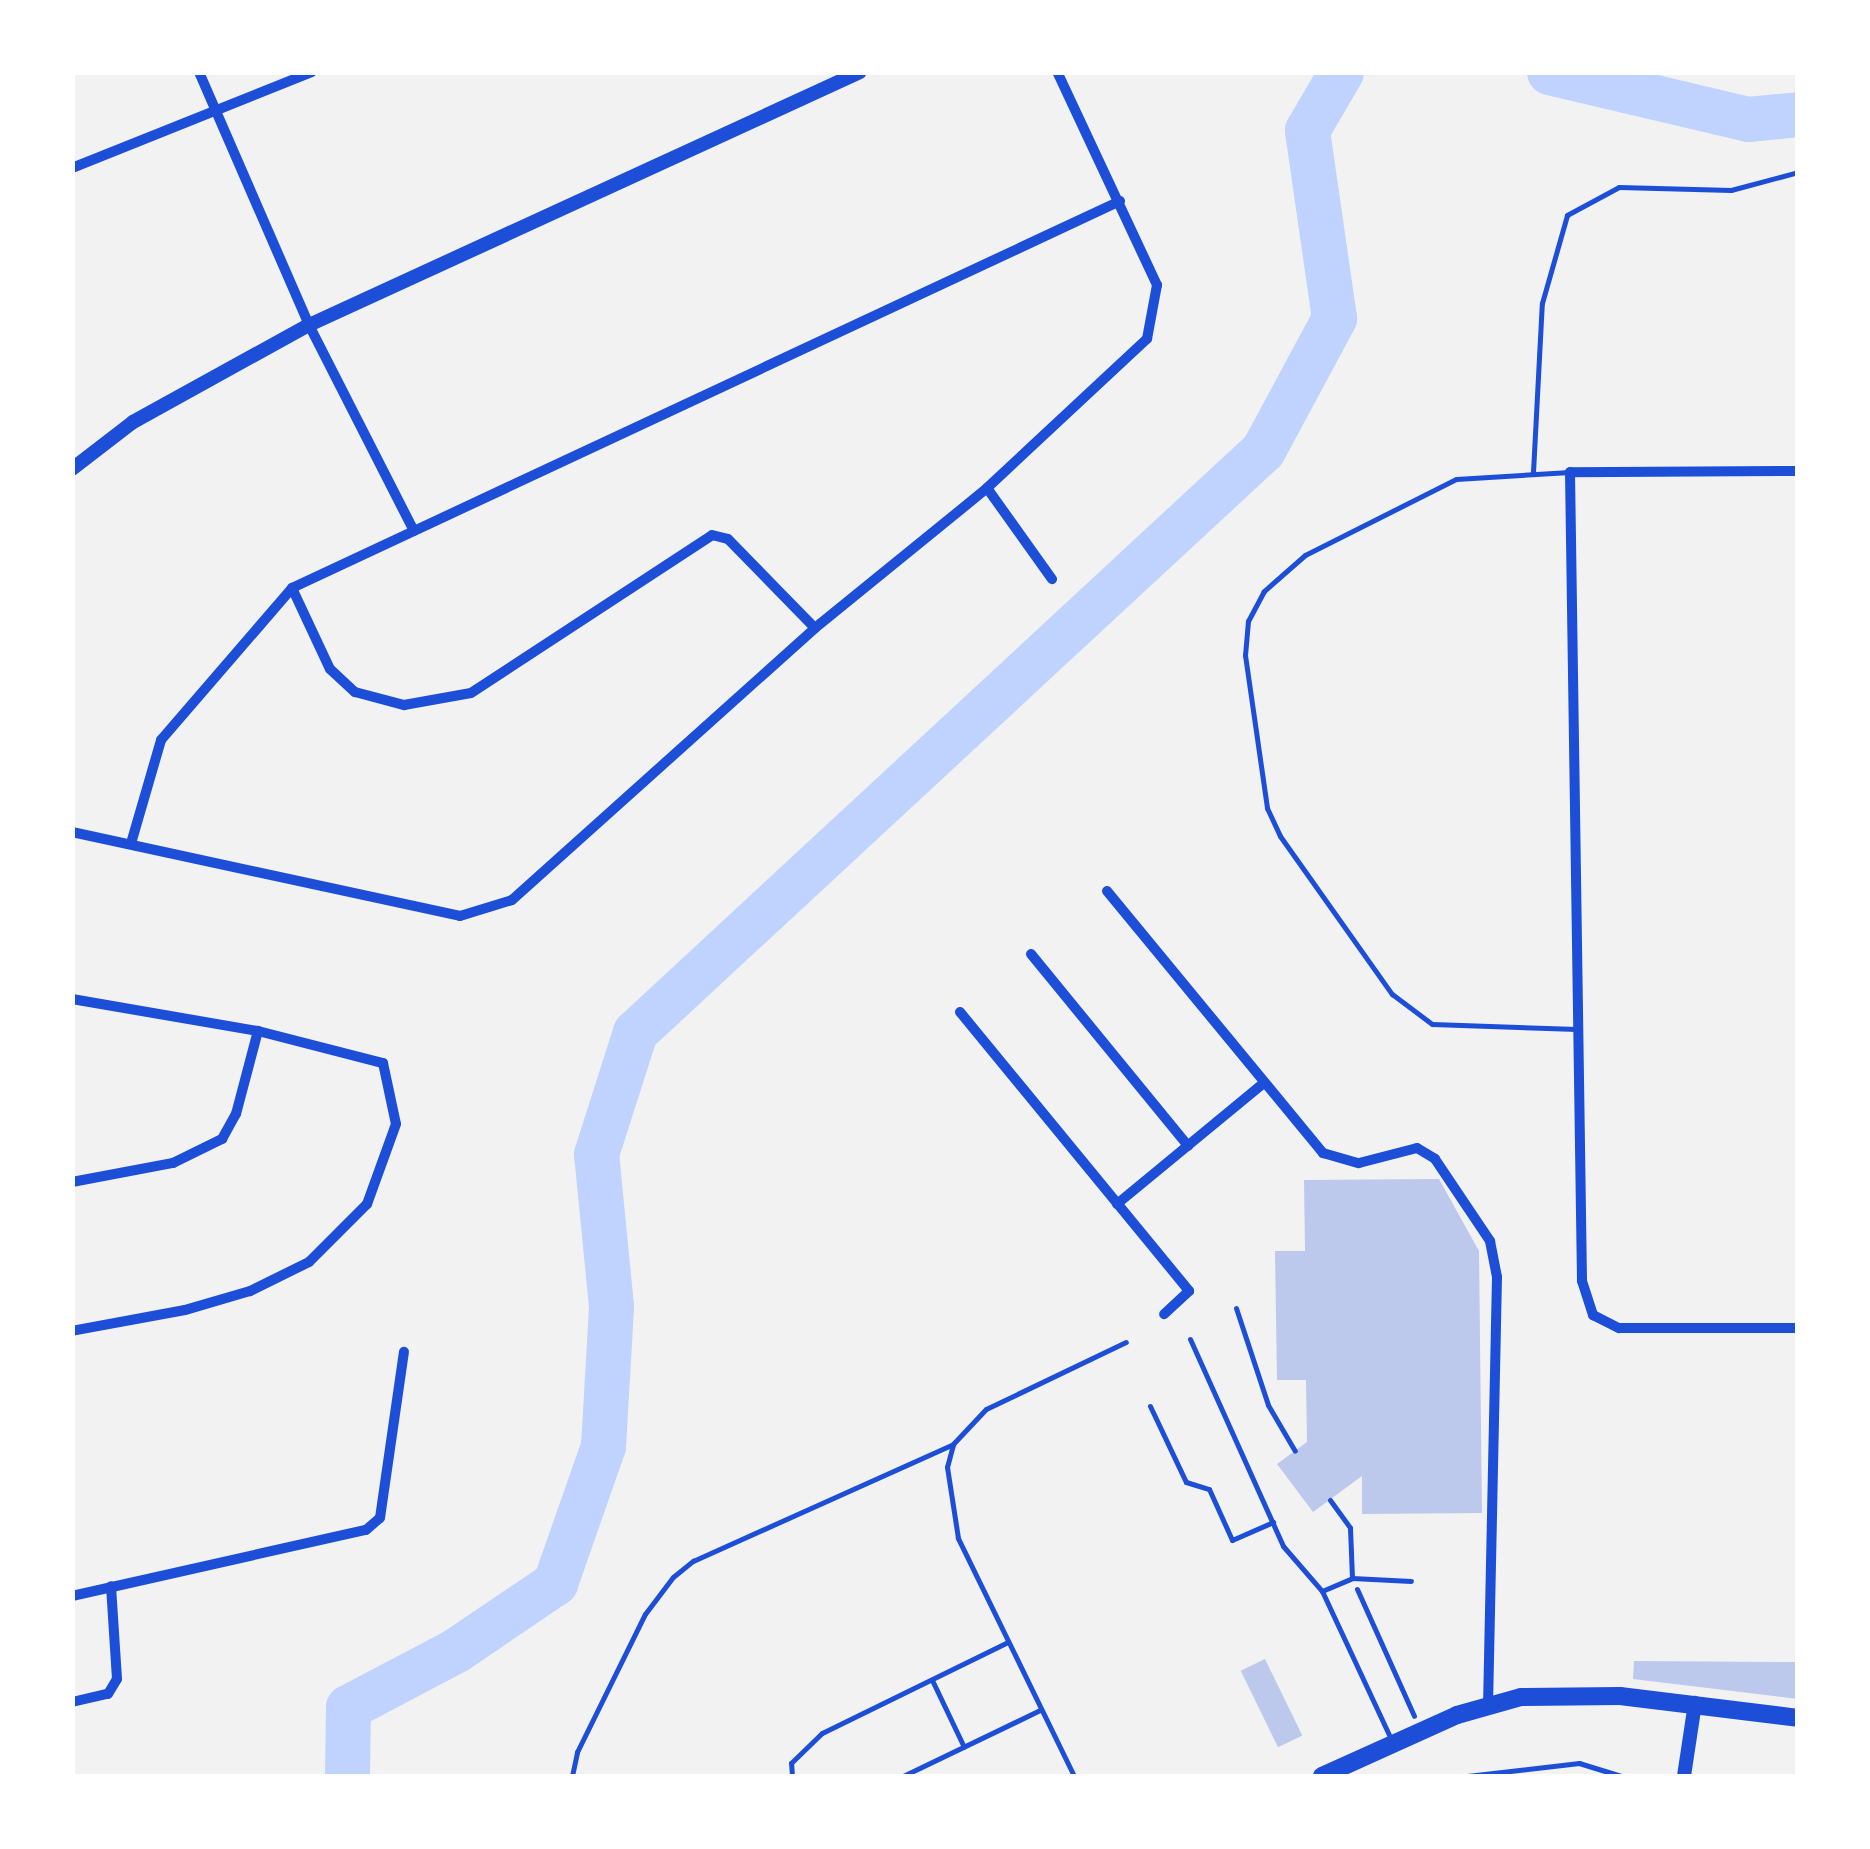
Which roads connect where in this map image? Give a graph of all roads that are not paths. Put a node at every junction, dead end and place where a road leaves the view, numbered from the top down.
1 (199, 72) edge
2 (312, 72) edge
3 (860, 72) edge
4 (1057, 72) edge
5 (211, 110) junction
6 (72, 168) edge
7 (1798, 172) edge
8 (1120, 201) junction
9 (309, 325) junction
10 (72, 470) edge
11 (1533, 472) junction
12 (1570, 472) junction
13 (1798, 472) edge
14 (987, 488) junction
15 (414, 531) junction
16 (1052, 579) dead end
17 (292, 588) junction
18 (815, 628) junction
19 (72, 832) edge
20 (132, 840) junction
21 (1107, 891) dead end
22 (1030, 954) dead end
23 (72, 999) edge
24 (960, 1012) dead end
25 (1578, 1029) junction
26 (258, 1031) junction
27 (1264, 1083) junction
28 (1188, 1146) junction
29 (72, 1182) edge
30 (1118, 1204) junction
31 (1236, 1308) dead end
32 (1164, 1314) dead end
33 (1798, 1328) edge
34 (72, 1331) edge
35 (1190, 1339) dead end
36 (1126, 1342) dead end
37 (404, 1352) dead end
38 (1150, 1406) dead end
39 (954, 1444) junction
40 (1295, 1450) dead end
41 (1330, 1500) dead end
42 (1273, 1522) junction
43 (1352, 1578) junction
44 (1412, 1581) dead end
45 (111, 1586) junction
46 (1322, 1591) junction
47 (72, 1596) edge
48 (1008, 1642) junction
49 (932, 1680) junction
50 (72, 1702) edge
51 (1695, 1703) junction
52 (1488, 1704) junction
53 (1041, 1709) junction
54 (1798, 1718) edge
55 (1393, 1743) junction
56 (964, 1747) junction
57 (572, 1776) edge
58 (792, 1776) edge
59 (904, 1776) edge
60 (1074, 1776) edge
61 (1322, 1776) edge
62 (1684, 1776) edge

1 - 5 street
2 - 5 street
3 - 9 street
4 - 8 street
5 - 6 street
5 - 9 street
7 - 11 lane
8 - 14 street
8 - 15 street
9 - 10 street
9 - 15 street
11 - 12 lane
11 - 25 lane
12 - 13 street
12 - 25 street
14 - 16 street
14 - 18 street
15 - 17 street
17 - 18 street
17 - 20 street
18 - 20 street
19 - 20 street
21 - 27 street
22 - 28 street
23 - 26 street
24 - 30 street
25 - 33 street
26 - 29 street
26 - 34 street
27 - 28 street
27 - 52 street
28 - 30 street
30 - 32 street
31 - 40 lane
35 - 42 lane
36 - 39 lane
37 - 45 street
38 - 42 lane
39 - 48 lane
39 - 57 lane
41 - 43 lane
42 - 46 lane
43 - 44 lane
43 - 46 lane
45 - 47 street
45 - 50 street
46 - 55 lane
48 - 49 lane
48 - 53 lane
49 - 56 lane
49 - 58 lane
51 - 52 main road
51 - 54 main road
51 - 62 street
52 - 55 main road
53 - 56 lane
53 - 60 lane
55 - 61 main road
56 - 59 lane

